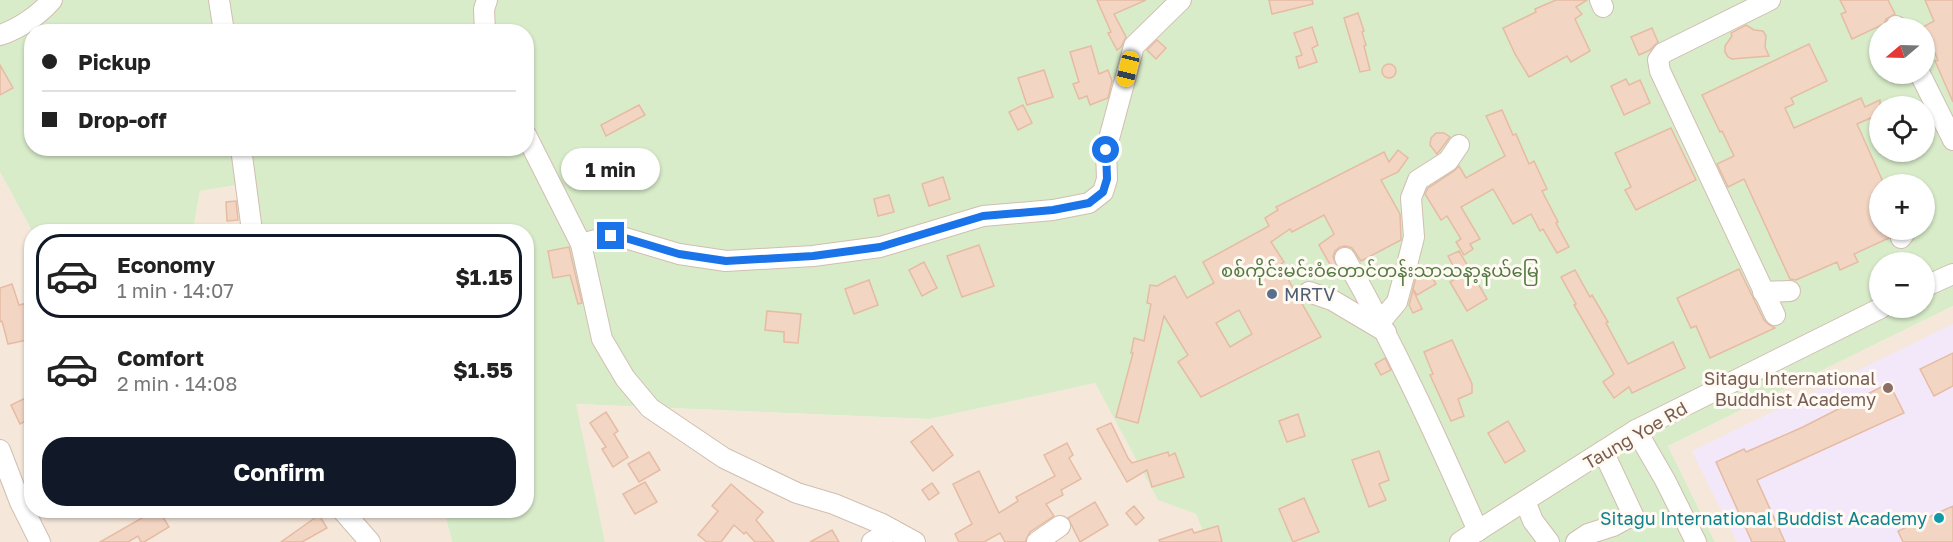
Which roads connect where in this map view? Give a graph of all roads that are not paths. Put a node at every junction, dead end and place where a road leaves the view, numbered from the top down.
1 (52, 0) edge
2 (219, 0) edge
3 (487, 0) edge
4 (1181, 0) edge
5 (1770, 0) edge
6 (223, 24) edge
7 (484, 24) edge
8 (0, 35) edge
9 (1925, 84) edge
10 (1953, 140) edge
11 (1459, 146) dead end
12 (534, 151) edge
13 (242, 156) edge
14 (251, 224) edge
15 (581, 244) junction
16 (1345, 258) dead end
17 (1953, 274) edge
18 (1935, 282) edge
19 (1790, 291) dead end
20 (1309, 292) dead end
21 (1763, 292) junction
22 (1869, 314) edge
23 (1775, 315) dead end
24 (1383, 326) junction
25 (1636, 430) junction
26 (0, 450) edge
27 (1604, 451) junction
28 (1525, 501) junction
29 (24, 510) edge
30 (28, 518) edge
31 (349, 518) edge
32 (1060, 526) dead end
33 (893, 530) junction
34 (1478, 531) junction
35 (1546, 541) edge
36 (40, 542) edge
37 (370, 542) edge
38 (872, 542) edge
39 (915, 542) edge
40 (1037, 542) edge
41 (1460, 542) edge
42 (1576, 542) edge
43 (1696, 542) edge

1 - 8 street
2 - 6 street
3 - 7 street
4 - 15 street
5 - 21 street
9 - 10 street
11 - 24 street
12 - 15 street
13 - 14 street
15 - 33 street
16 - 24 street
17 - 18 street
19 - 21 street
20 - 24 street
21 - 23 street
22 - 25 street, Taung Yoe Rd
24 - 34 street
25 - 27 street, Taung Yoe Rd
25 - 43 street
26 - 29 street
27 - 28 street, Taung Yoe Rd
27 - 42 street
28 - 34 street, Taung Yoe Rd
28 - 35 street
30 - 36 street
31 - 37 street
32 - 40 street
33 - 38 street
33 - 39 street
34 - 41 street, Taung Yoe Rd

